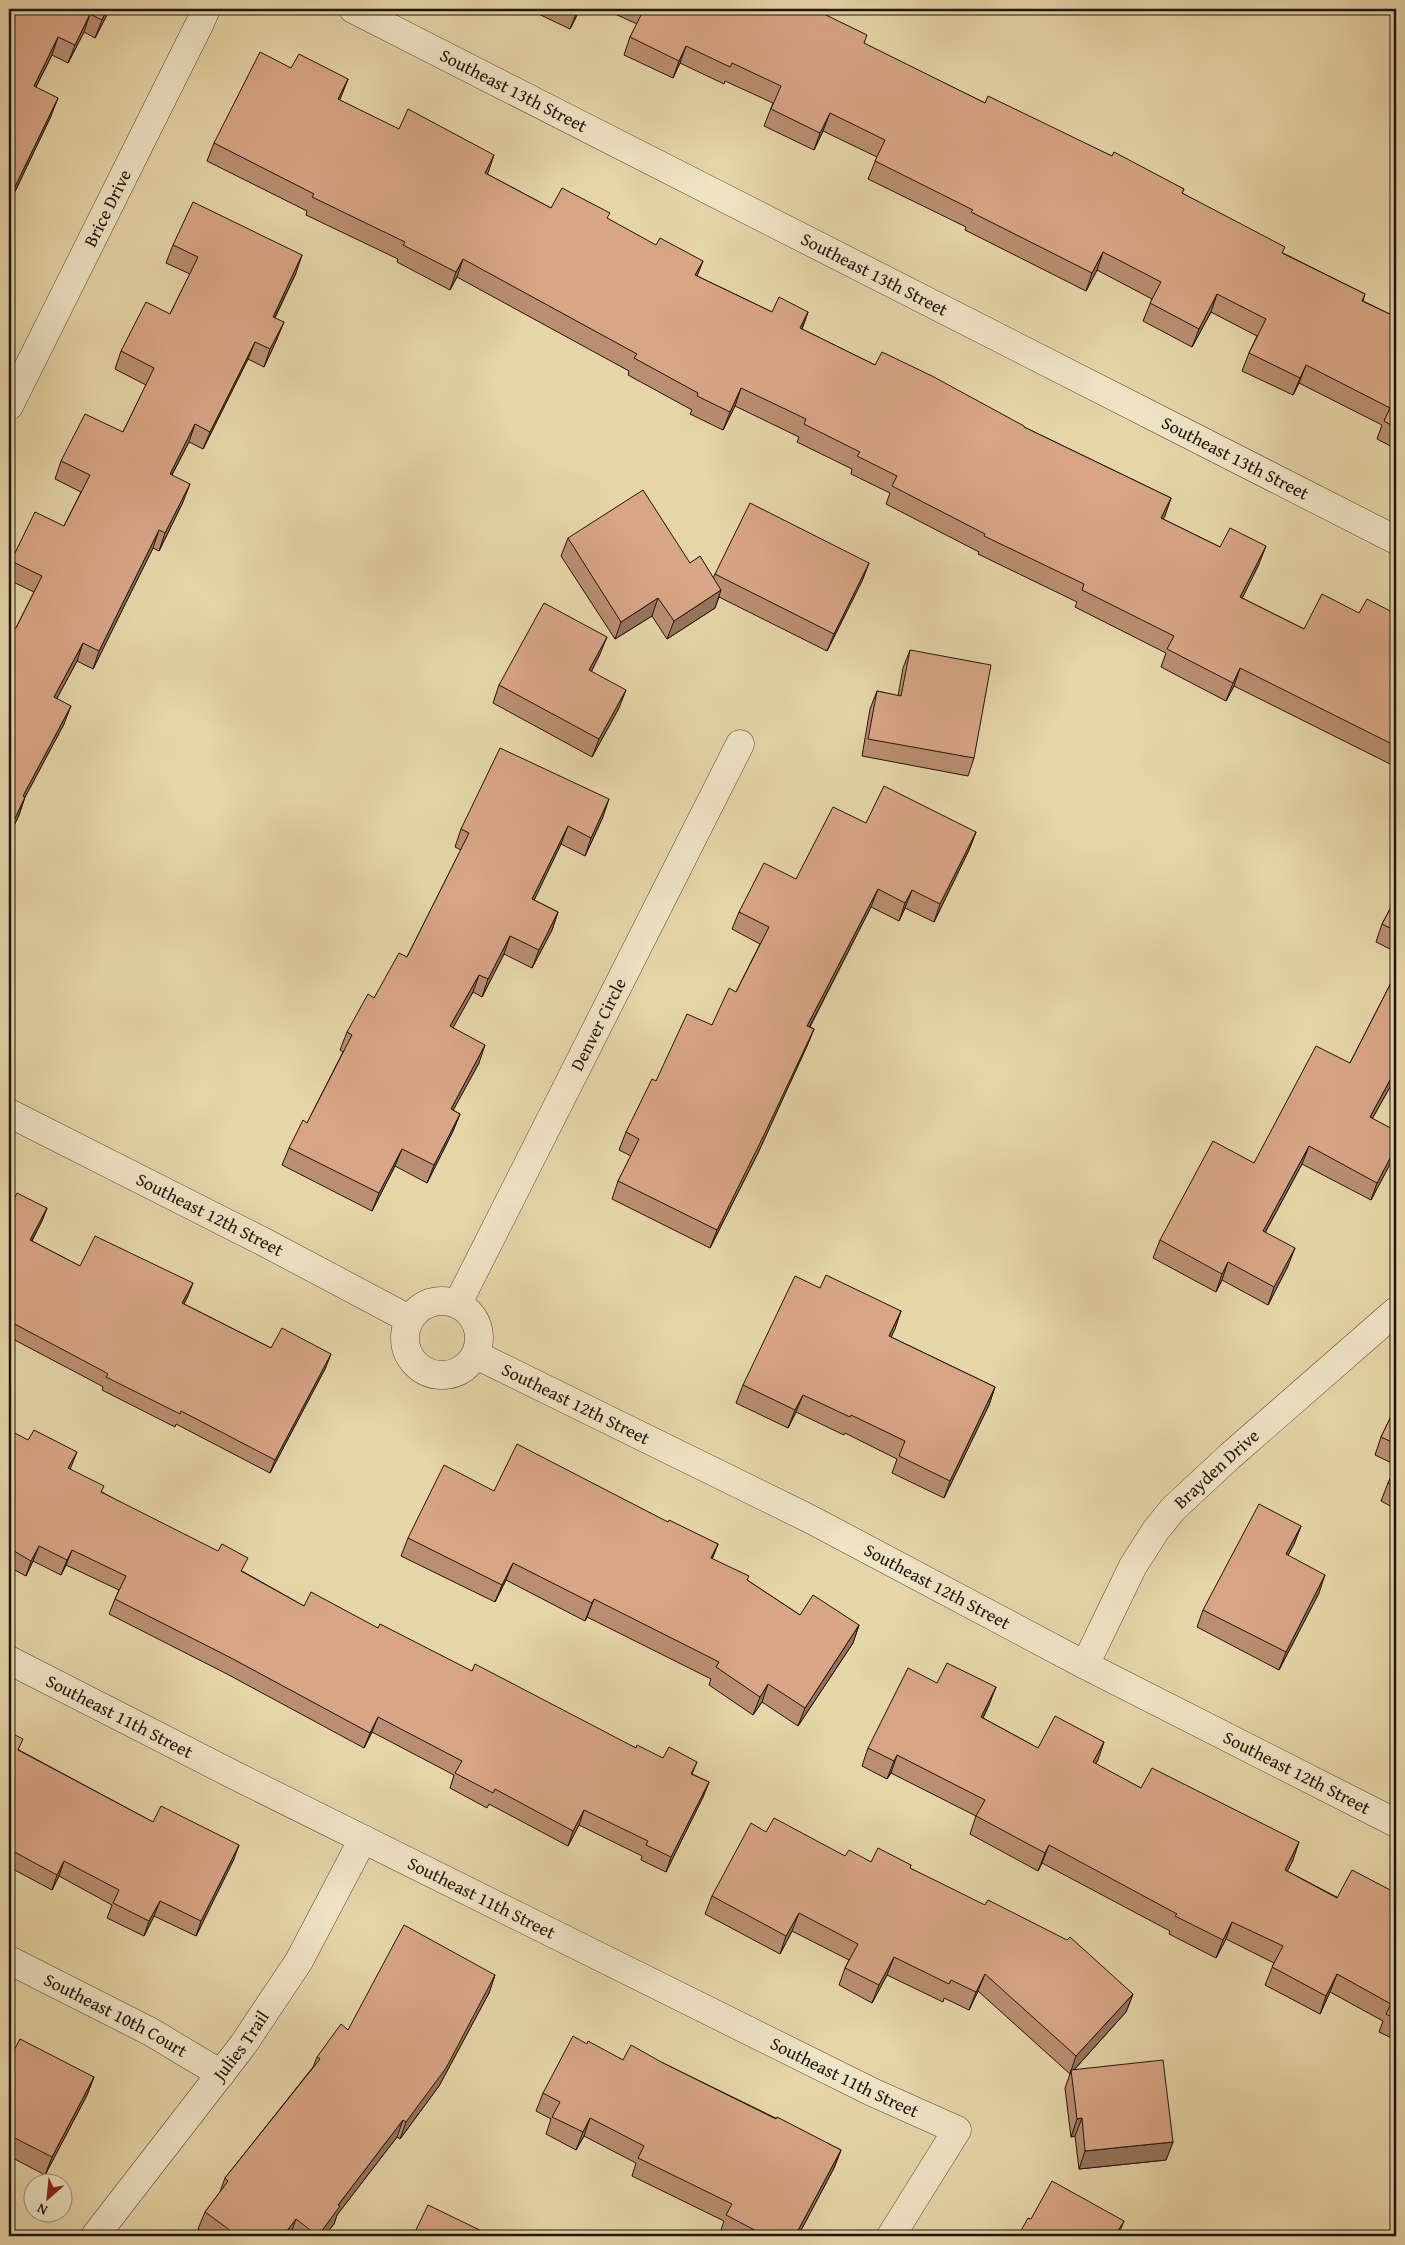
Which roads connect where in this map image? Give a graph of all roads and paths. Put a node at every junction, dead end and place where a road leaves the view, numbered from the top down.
1 (206, 9) edge
2 (353, 9) edge
3 (9, 406) edge
4 (1396, 540) edge
5 (740, 744) dead end
6 (9, 1113) edge
7 (458, 1303) junction
8 (1396, 1312) edge
9 (409, 1319) junction
10 (476, 1355) junction
11 (9, 1660) edge
12 (1085, 1665) junction
13 (1396, 1823) edge
14 (363, 1839) junction
15 (9, 1960) edge
16 (221, 2074) junction
17 (95, 2236) edge
18 (891, 2236) edge

1 - 3 street, Brice Drive
2 - 4 street, Southeast 13th Street
5 - 7 street, Denver Circle
6 - 9 street, Southeast 12th Street
7 - 9 street
7 - 10 street
8 - 12 street, Brayden Drive
9 - 10 street
10 - 12 street, Southeast 12th Street
11 - 14 street, Southeast 11th Street
12 - 13 street, Southeast 12th Street
14 - 16 street, Julies Trail
14 - 18 street, Southeast 11th Street
15 - 16 street, Southeast 10th Court
16 - 17 street, Julies Trail

